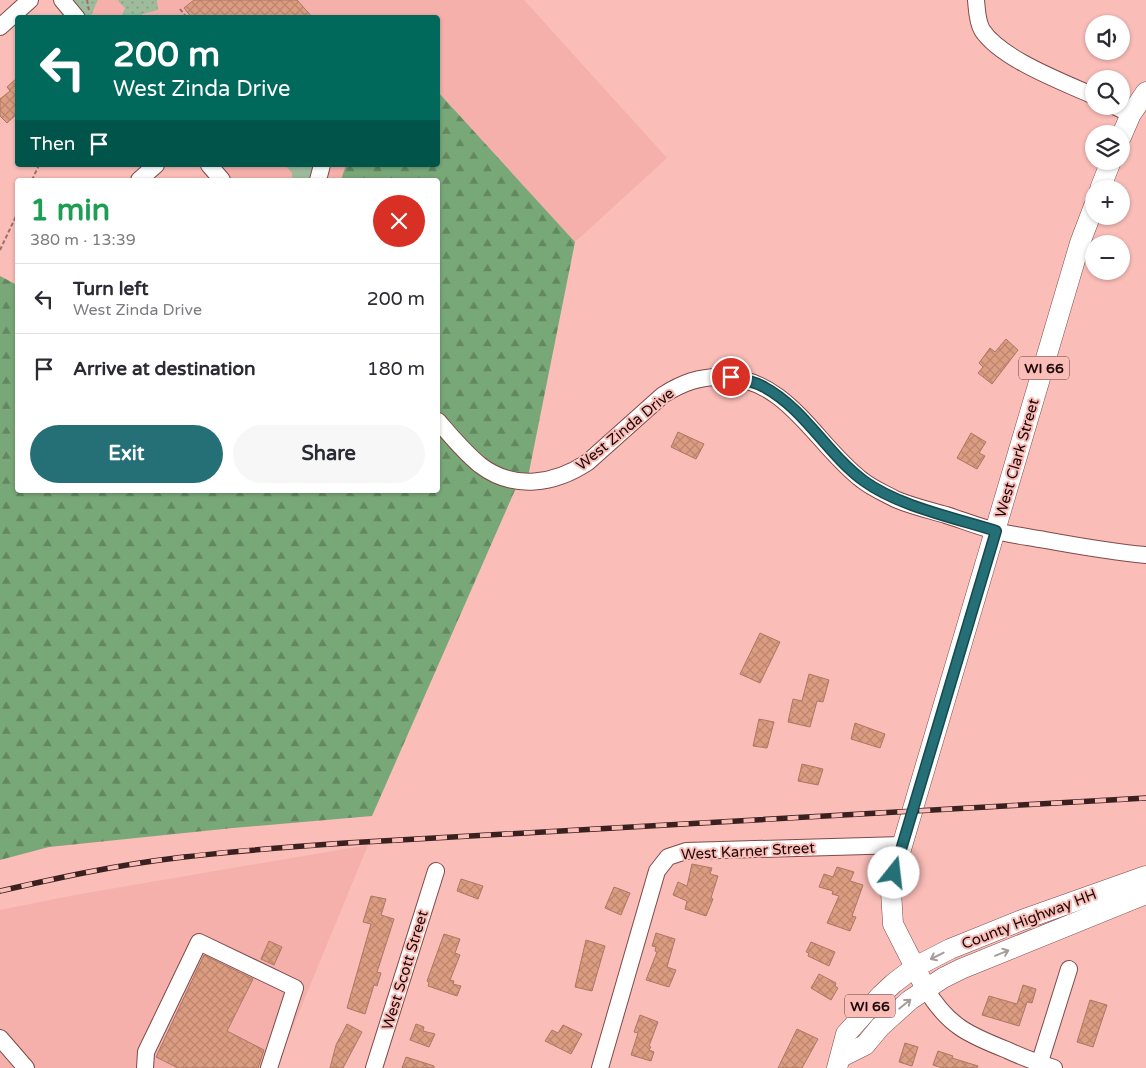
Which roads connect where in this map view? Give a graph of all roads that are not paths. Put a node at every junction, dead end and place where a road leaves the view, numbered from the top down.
1 (30, 0) edge
2 (62, 0) edge
3 (976, 0) edge
4 (74, 15) edge
5 (0, 27) edge
6 (1085, 92) edge
7 (1136, 103) edge
8 (1126, 125) edge
9 (154, 167) edge
10 (211, 167) edge
11 (141, 178) edge
12 (220, 178) edge
13 (1087, 225) edge
14 (440, 423) edge
15 (996, 531) junction
16 (1146, 555) edge
17 (902, 845) junction
18 (436, 871) dead end
19 (1146, 876) edge
20 (1146, 894) edge
21 (915, 967) junction
22 (1069, 969) dead end
23 (926, 989) junction
24 (0, 1038) edge
25 (839, 1062) edge
26 (1044, 1067) edge
27 (26, 1068) edge
28 (145, 1068) edge
29 (269, 1068) edge
30 (374, 1068) edge
31 (600, 1068) edge

1 - 5 street
2 - 4 street
3 - 6 street
7 - 8 main road
9 - 11 street
10 - 12 street
13 - 15 main road, West Clark Street / WI 66
14 - 15 street, West Zinda Drive
15 - 16 street, West Zinda Drive
15 - 17 main road, West Clark Street / WI 66
17 - 21 main road, West Clark Street / WI 66
17 - 31 street, West Karner Street
18 - 30 street, West Scott Street
19 -> 21 main road, County Highway HH
23 -> 20 main road, County Highway HH
21 - 23 main road, West Clark Street
21 - 25 main road, WI 66
22 - 26 street
25 -> 23 main road, WI 66
23 - 26 street
24 - 27 street
28 - 29 street

